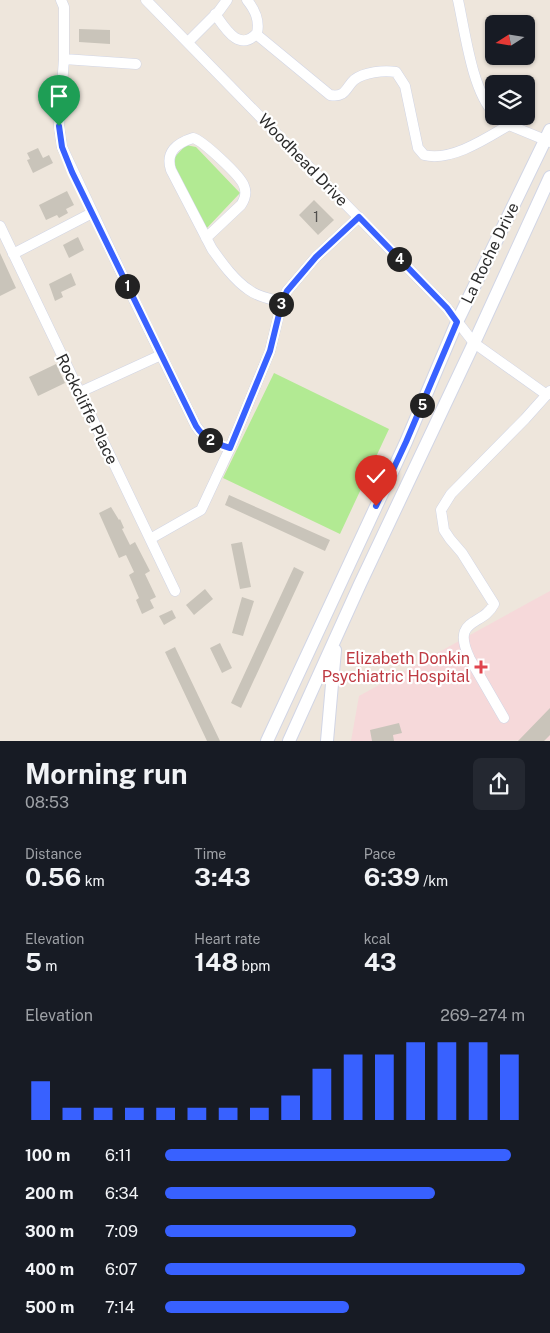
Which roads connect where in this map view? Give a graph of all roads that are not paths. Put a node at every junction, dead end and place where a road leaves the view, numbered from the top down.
1 (61, 0) edge
2 (146, 0) edge
3 (227, 0) edge
4 (247, 0) edge
5 (458, 0) edge
6 (215, 14) junction
7 (256, 34) junction
8 (188, 42) junction
9 (64, 59) junction
10 (136, 64) dead end
11 (485, 101) edge
12 (510, 125) joint
13 (548, 137) edge
14 (550, 177) edge
15 (92, 213) junction
16 (359, 217) junction
17 (0, 226) edge
18 (206, 238) junction
19 (13, 254) junction
20 (282, 302) junction
21 (457, 322) junction
22 (474, 343) junction
23 (161, 354) junction
24 (78, 392) junction
25 (548, 393) edge
26 (230, 448) junction
27 (150, 539) junction
28 (175, 591) dead end
29 (337, 638) junction
30 (504, 718) dead end
31 (272, 738) edge
32 (289, 740) edge
33 (327, 740) edge

1 - 9 street
2 - 8 street, Woodhead Drive
3 - 6 street
4 - 7 street
5 - 11 street
6 - 7 street
6 - 8 street
7 - 12 street
8 - 16 street, Woodhead Drive
9 - 10 street
9 - 15 street
12 - 13 street
13 - 21 street, La Roche Drive
14 - 22 street, La Roche Drive
15 - 19 street
15 - 23 street
16 - 20 street
16 - 21 street, Woodhead Drive
17 - 19 street, Rockcliffe Place
18 - 18 street
18 - 20 street
19 - 24 street, Rockcliffe Place
20 - 26 street
21 - 22 street, Woodhead Drive
21 - 31 street, La Roche Drive
22 - 25 street, Woodhead Drive
22 - 29 street, La Roche Drive
23 - 24 street
23 - 26 street
24 - 27 street, Rockcliffe Place
25 - 30 street
26 - 27 street
27 - 28 street, Rockcliffe Place
29 - 32 street, La Roche Drive
29 - 33 street

